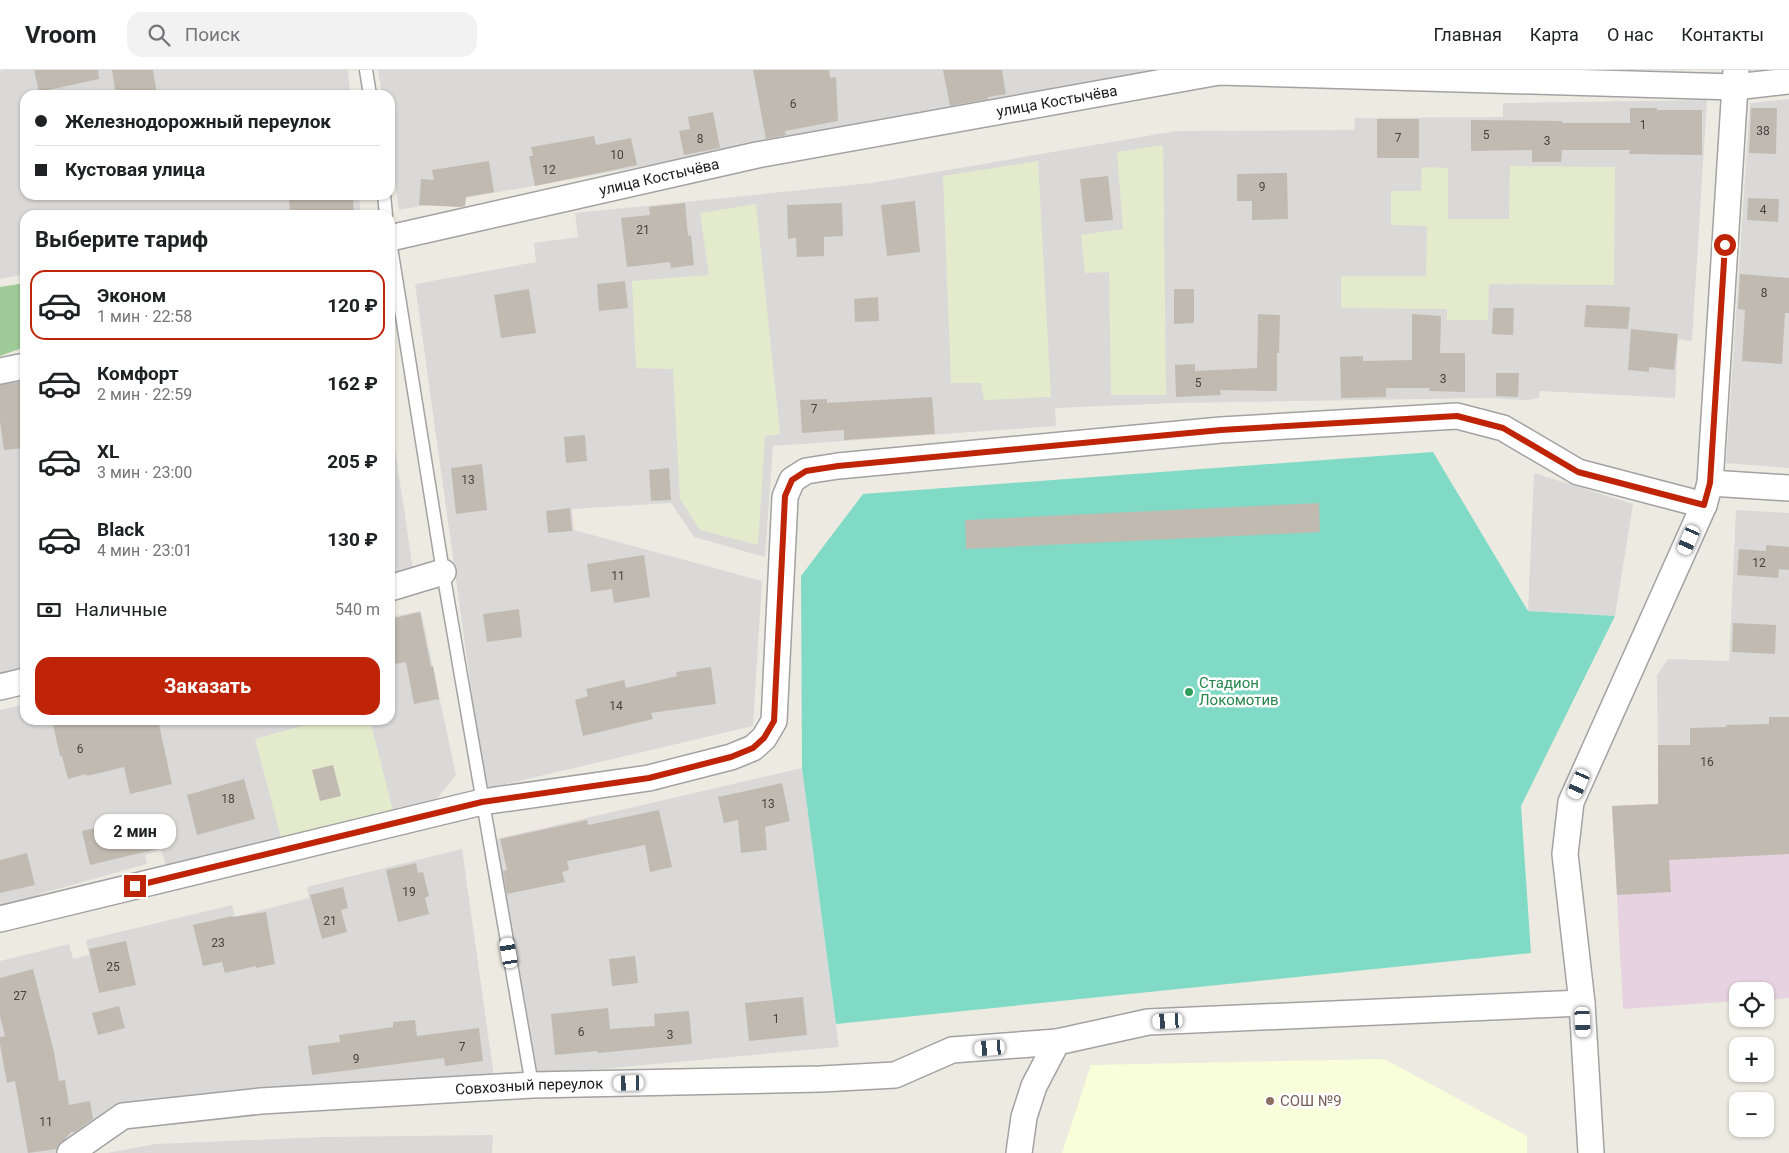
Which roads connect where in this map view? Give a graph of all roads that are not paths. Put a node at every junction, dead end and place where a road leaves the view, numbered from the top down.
1 (366, 70) edge
2 (1736, 78) edge
3 (1789, 81) edge
4 (369, 90) edge
5 (395, 238) edge
6 (395, 270) edge
7 (20, 367) edge
8 (0, 371) edge
9 (1789, 488) edge
10 (1707, 494) junction
11 (443, 572) junction
12 (395, 586) edge
13 (20, 682) edge
14 (0, 687) edge
15 (482, 802) junction
16 (0, 919) edge
17 (1582, 1003) junction
18 (1057, 1042) junction
19 (532, 1085) junction
20 (70, 1153) edge
21 (1018, 1153) edge
22 (1591, 1153) edge

1 - 4 lane
2 - 3 street, улица Костычёва
2 - 5 street, улица Костычёва
2 - 10 street
6 - 11 lane
7 - 8 street
9 - 10 street
10 - 15 street
10 - 17 street
11 - 12 street
11 - 15 lane
13 - 14 street
15 - 16 street
15 - 19 lane
17 - 18 street, Совхозный переулок
17 - 22 street
18 - 19 street, Совхозный переулок
18 - 21 street
19 - 20 street, Совхозный переулок

